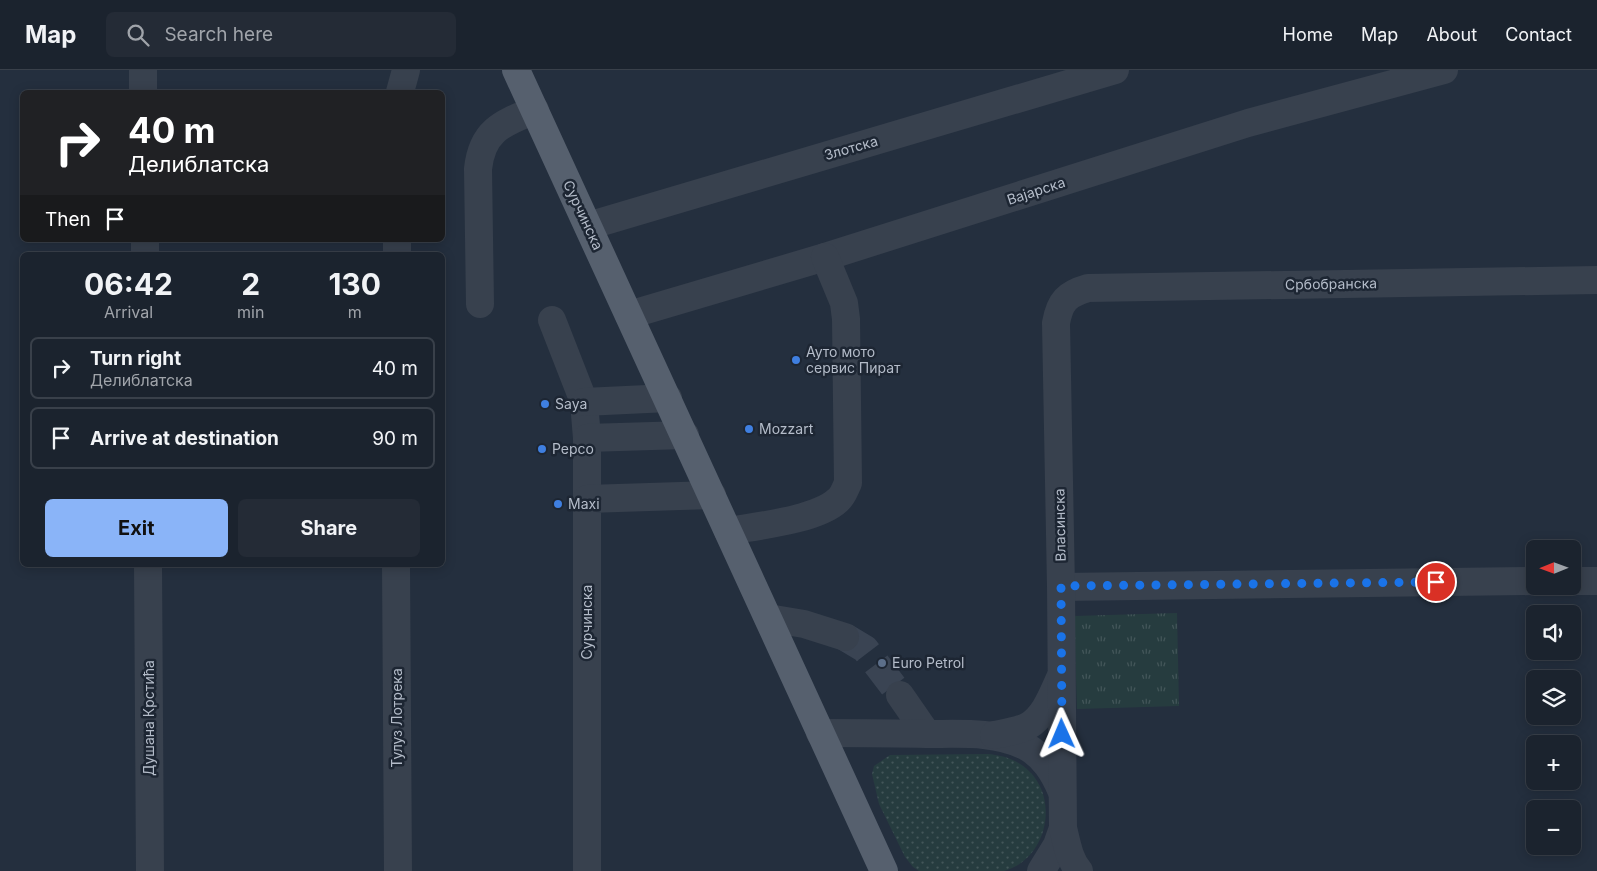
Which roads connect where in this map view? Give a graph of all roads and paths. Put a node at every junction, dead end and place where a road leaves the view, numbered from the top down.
1 (143, 70) edge
2 (406, 70) edge
3 (516, 70) edge
4 (1115, 70) edge
5 (1444, 70) edge
6 (143, 90) edge
7 (401, 90) edge
8 (535, 110) junction
9 (588, 226) junction
10 (825, 257) junction
11 (1597, 280) edge
12 (1067, 298) joint
13 (480, 304) dead end
14 (629, 315) junction
15 (552, 320) dead end
16 (668, 398) junction
17 (584, 402) junction
18 (685, 436) junction
19 (587, 438) junction
20 (712, 495) junction
21 (587, 499) junction
22 (728, 531) junction
23 (148, 567) edge
24 (396, 567) edge
25 (1526, 581) edge
26 (1581, 581) edge
27 (1597, 581) edge
28 (1061, 586) junction
29 (768, 618) junction
30 (845, 637) tunnel mouth
31 (1061, 674) junction
32 (900, 695) tunnel mouth
33 (820, 733) junction
34 (927, 734) junction
35 (994, 735) junction
36 (1063, 794) junction
37 (1063, 828) junction
38 (150, 871) edge
39 (398, 871) edge
40 (587, 871) edge
41 (884, 871) edge
42 (1041, 871) edge
43 (1079, 871) edge

1 - 6 street
2 - 7 street
3 - 8 main road, Сурчинска
4 - 9 street, Злотска
5 - 10 street, Вајарска
8 - 9 main road, Сурчинска
8 - 13 street
9 - 14 main road, Сурчинска
10 - 14 street, Вајарска
10 - 22 street
11 - 12 street, Србобранска
12 - 28 street, Власинска
14 - 16 main road, Сурчинска
15 - 17 street, Сурчинска
16 - 17 street
16 - 18 main road, Сурчинска
17 - 19 street, Сурчинска
18 - 19 street
18 - 20 main road, Сурчинска
19 - 21 street, Сурчинска
20 - 21 street
20 - 22 main road, Сурчинска
21 - 40 street, Сурчинска
22 - 29 main road, Сурчинска
23 - 38 street, Душана Крстића
24 - 39 street, Тулуз Лотрека
25 - 28 street
26 - 27 street
28 - 31 street, Власинска
29 - 30 street
29 - 33 main road, Сурчинска
31 - 35 street
31 - 36 street, Власинска
32 - 34 street
33 - 34 street
33 - 41 main road, Сурчинска
34 - 35 street
35 - 36 street
36 - 37 street, Власинска
37 - 42 street
37 - 43 street, Власинска

